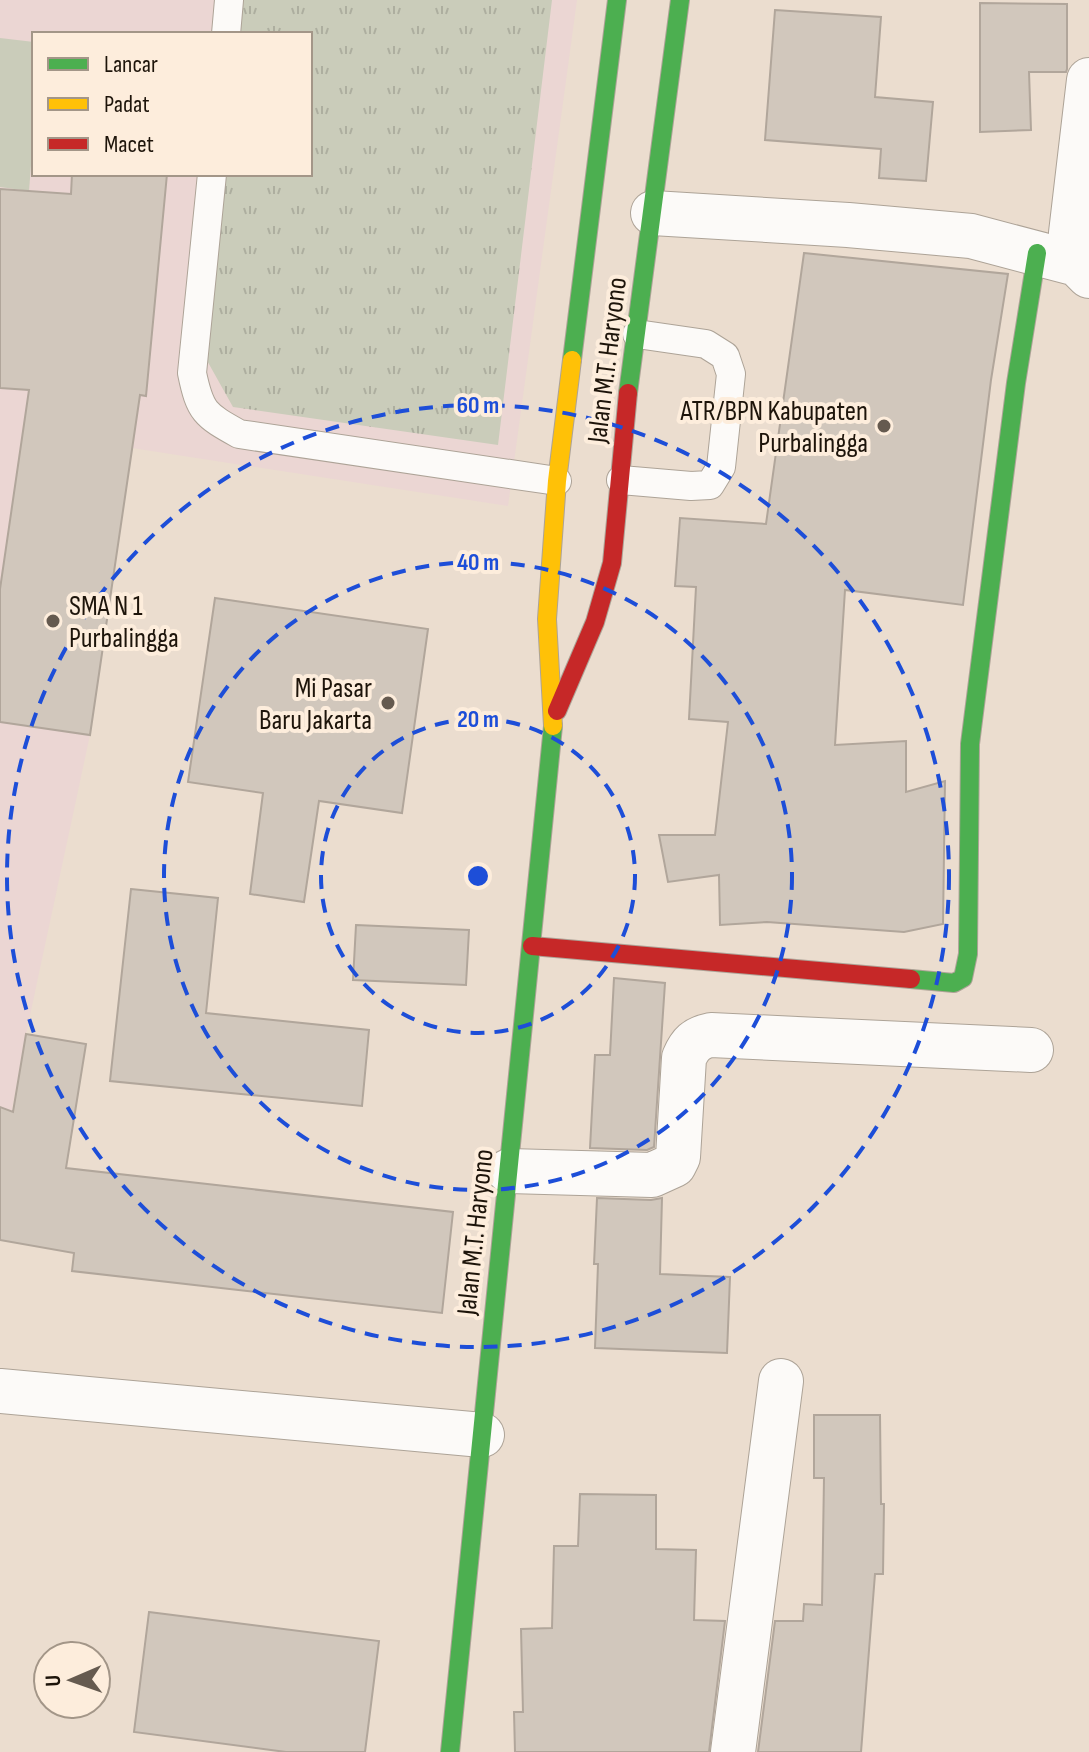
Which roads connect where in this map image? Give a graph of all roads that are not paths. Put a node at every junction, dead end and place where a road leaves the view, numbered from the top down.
1 (229, 0) edge
2 (617, 0) edge
3 (680, 0) edge
4 (226, 32) edge
5 (1089, 80) edge
6 (212, 176) edge
7 (653, 213) junction
8 (1068, 264) edge
9 (637, 334) junction
10 (621, 480) junction
11 (557, 481) junction
12 (554, 718) junction
13 (532, 946) junction
14 (1031, 1050) dead end
15 (509, 1171) junction
16 (781, 1381) dead end
17 (0, 1391) edge
18 (482, 1435) junction
19 (450, 1752) edge
20 (733, 1752) edge

1 - 4 lane
2 - 11 main road, Jalan M.T. Haryono
3 - 7 main road, Jalan M.T. Haryono
5 - 8 street
6 - 11 lane
7 - 8 street
7 - 9 main road, Jalan M.T. Haryono
8 - 13 main road
9 - 10 main road, Jalan M.T. Haryono
9 - 10 lane
10 - 12 main road, Jalan M.T. Haryono
11 - 12 main road, Jalan M.T. Haryono
12 - 13 main road, Jalan M.T. Haryono
13 - 15 main road, Jalan M.T. Haryono
14 - 15 street
15 - 18 main road, Jalan M.T. Haryono
16 - 20 street
17 - 18 street
18 - 19 main road, Jalan M.T. Haryono

